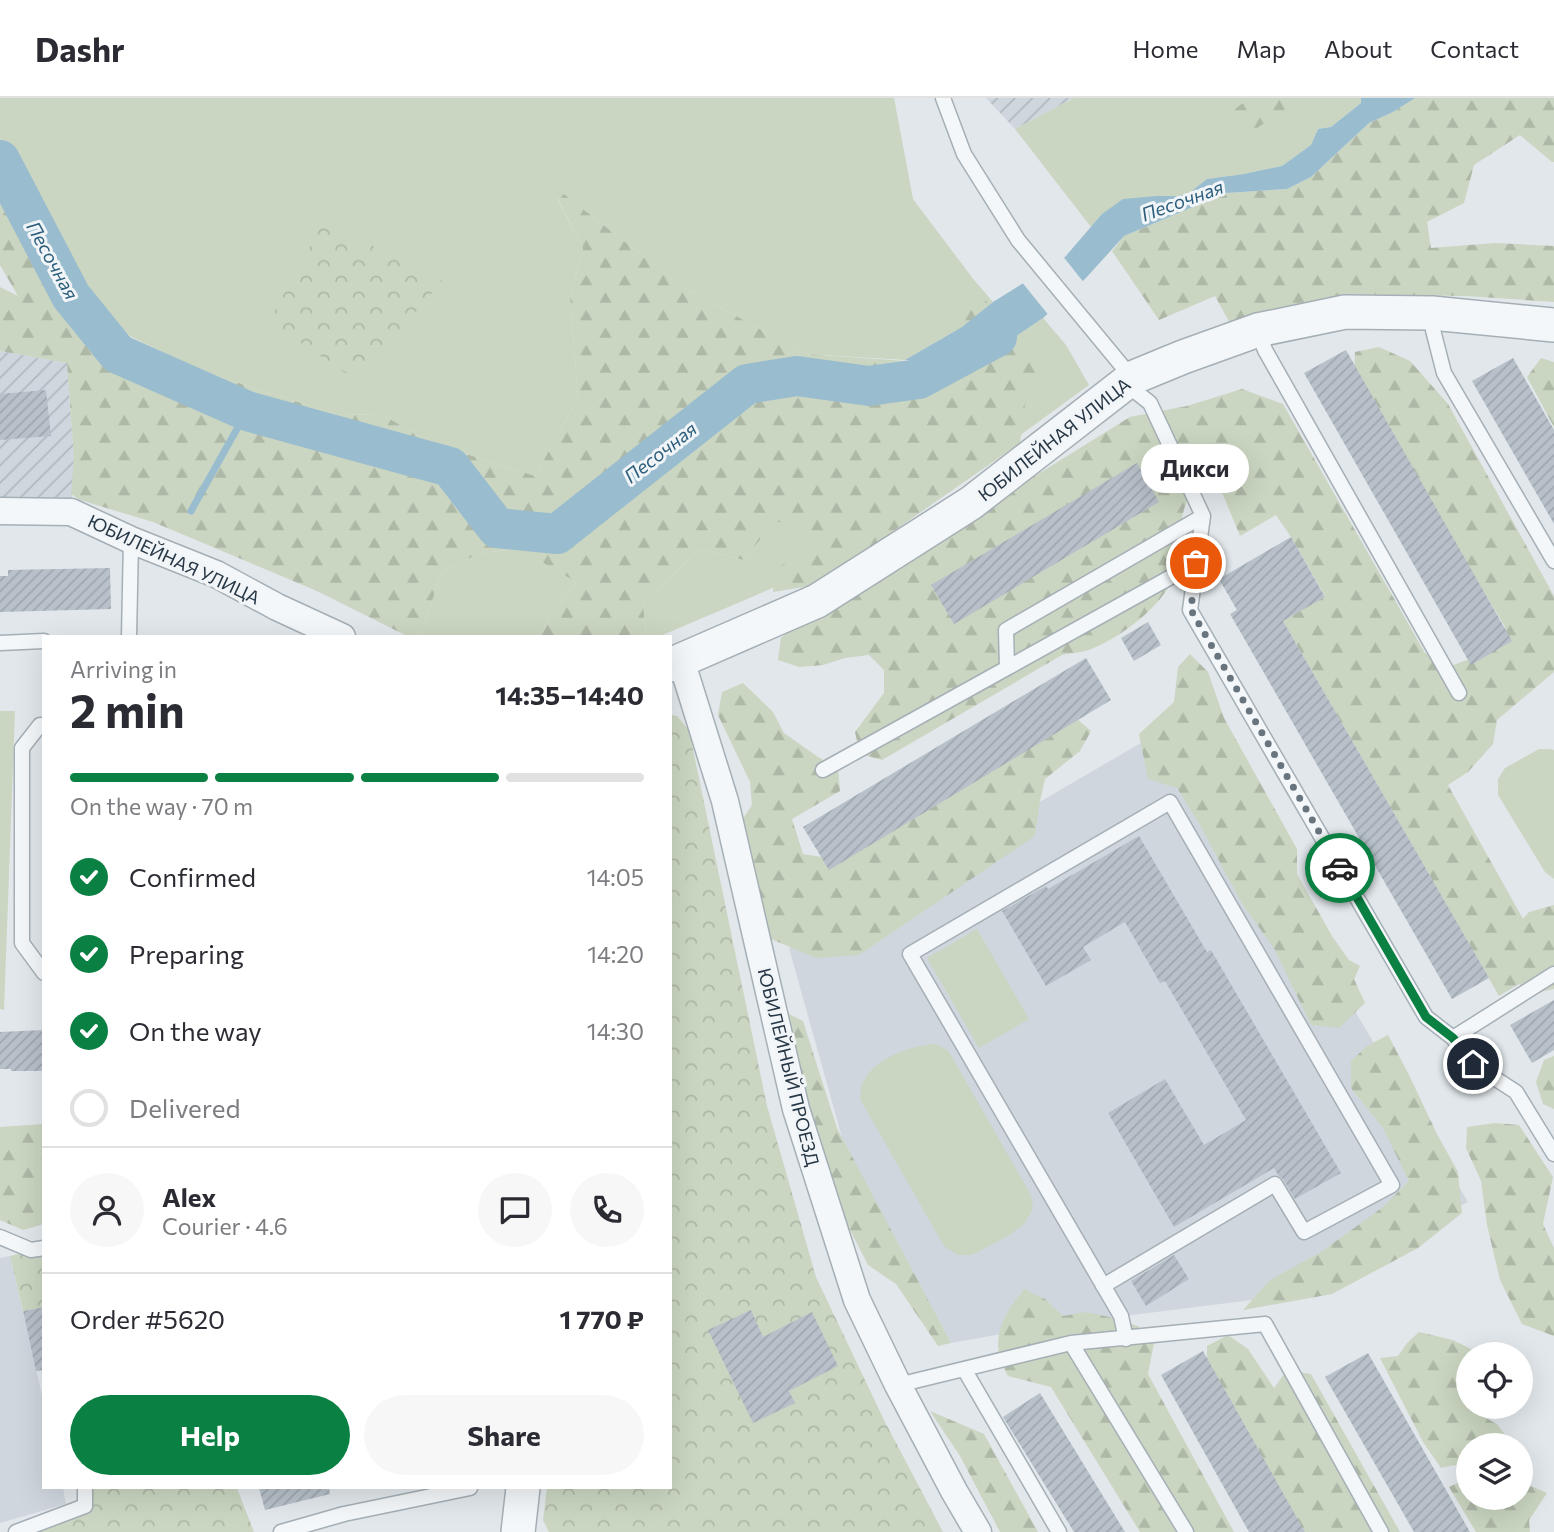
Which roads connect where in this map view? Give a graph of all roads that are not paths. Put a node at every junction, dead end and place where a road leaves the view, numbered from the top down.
1 (943, 98) edge
2 (1432, 313) junction
3 (1554, 325) edge
4 (1258, 330) junction
5 (1128, 381) junction
6 (0, 510) edge
7 (1203, 516) junction
8 (131, 540) junction
9 (1554, 561) edge
10 (1196, 563) junction
11 (129, 632) edge
12 (338, 635) edge
13 (42, 641) edge
14 (0, 643) edge
15 (676, 663) edge
16 (1007, 668) junction
17 (1459, 693) dead end
18 (42, 725) edge
19 (823, 770) dead end
20 (42, 970) edge
21 (1554, 974) edge
22 (1453, 1038) junction
23 (1554, 1154) edge
24 (0, 1237) edge
25 (42, 1248) edge
26 (1103, 1286) junction
27 (1126, 1339) junction
28 (1071, 1343) junction
29 (964, 1369) junction
30 (898, 1385) junction
31 (85, 1489) edge
32 (465, 1489) edge
33 (523, 1489) edge
34 (16, 1532) edge
35 (281, 1532) edge
36 (518, 1532) edge
37 (978, 1532) edge
38 (1059, 1532) edge
39 (1186, 1532) edge
40 (1381, 1532) edge

1 - 5 lane
2 - 3 street, ЮБИЛЕЙНАЯ УЛИЦА
2 - 4 street, ЮБИЛЕЙНАЯ УЛИЦА
2 - 9 lane
4 - 5 street, ЮБИЛЕЙНАЯ УЛИЦА
4 - 17 lane
5 - 7 lane
5 - 15 street, ЮБИЛЕЙНАЯ УЛИЦА
6 - 8 street, ЮБИЛЕЙНАЯ УЛИЦА
7 - 10 lane
7 - 16 lane
8 - 11 lane
8 - 12 street, ЮБИЛЕЙНАЯ УЛИЦА
10 - 16 lane
10 - 22 lane
13 - 14 lane
15 - 30 street, ЮБИЛЕЙНЫЙ ПРОЕЗД
16 - 19 lane
18 - 20 lane
21 - 22 lane
22 - 23 lane
24 - 25 lane
26 - 26 lane
26 - 27 lane
27 - 28 lane
27 - 40 lane
28 - 29 lane
28 - 39 lane
29 - 30 lane
29 - 38 lane
30 - 37 street, ЮБИЛЕЙНЫЙ ПРОЕЗД
31 - 34 lane
32 - 35 lane
33 - 36 street

